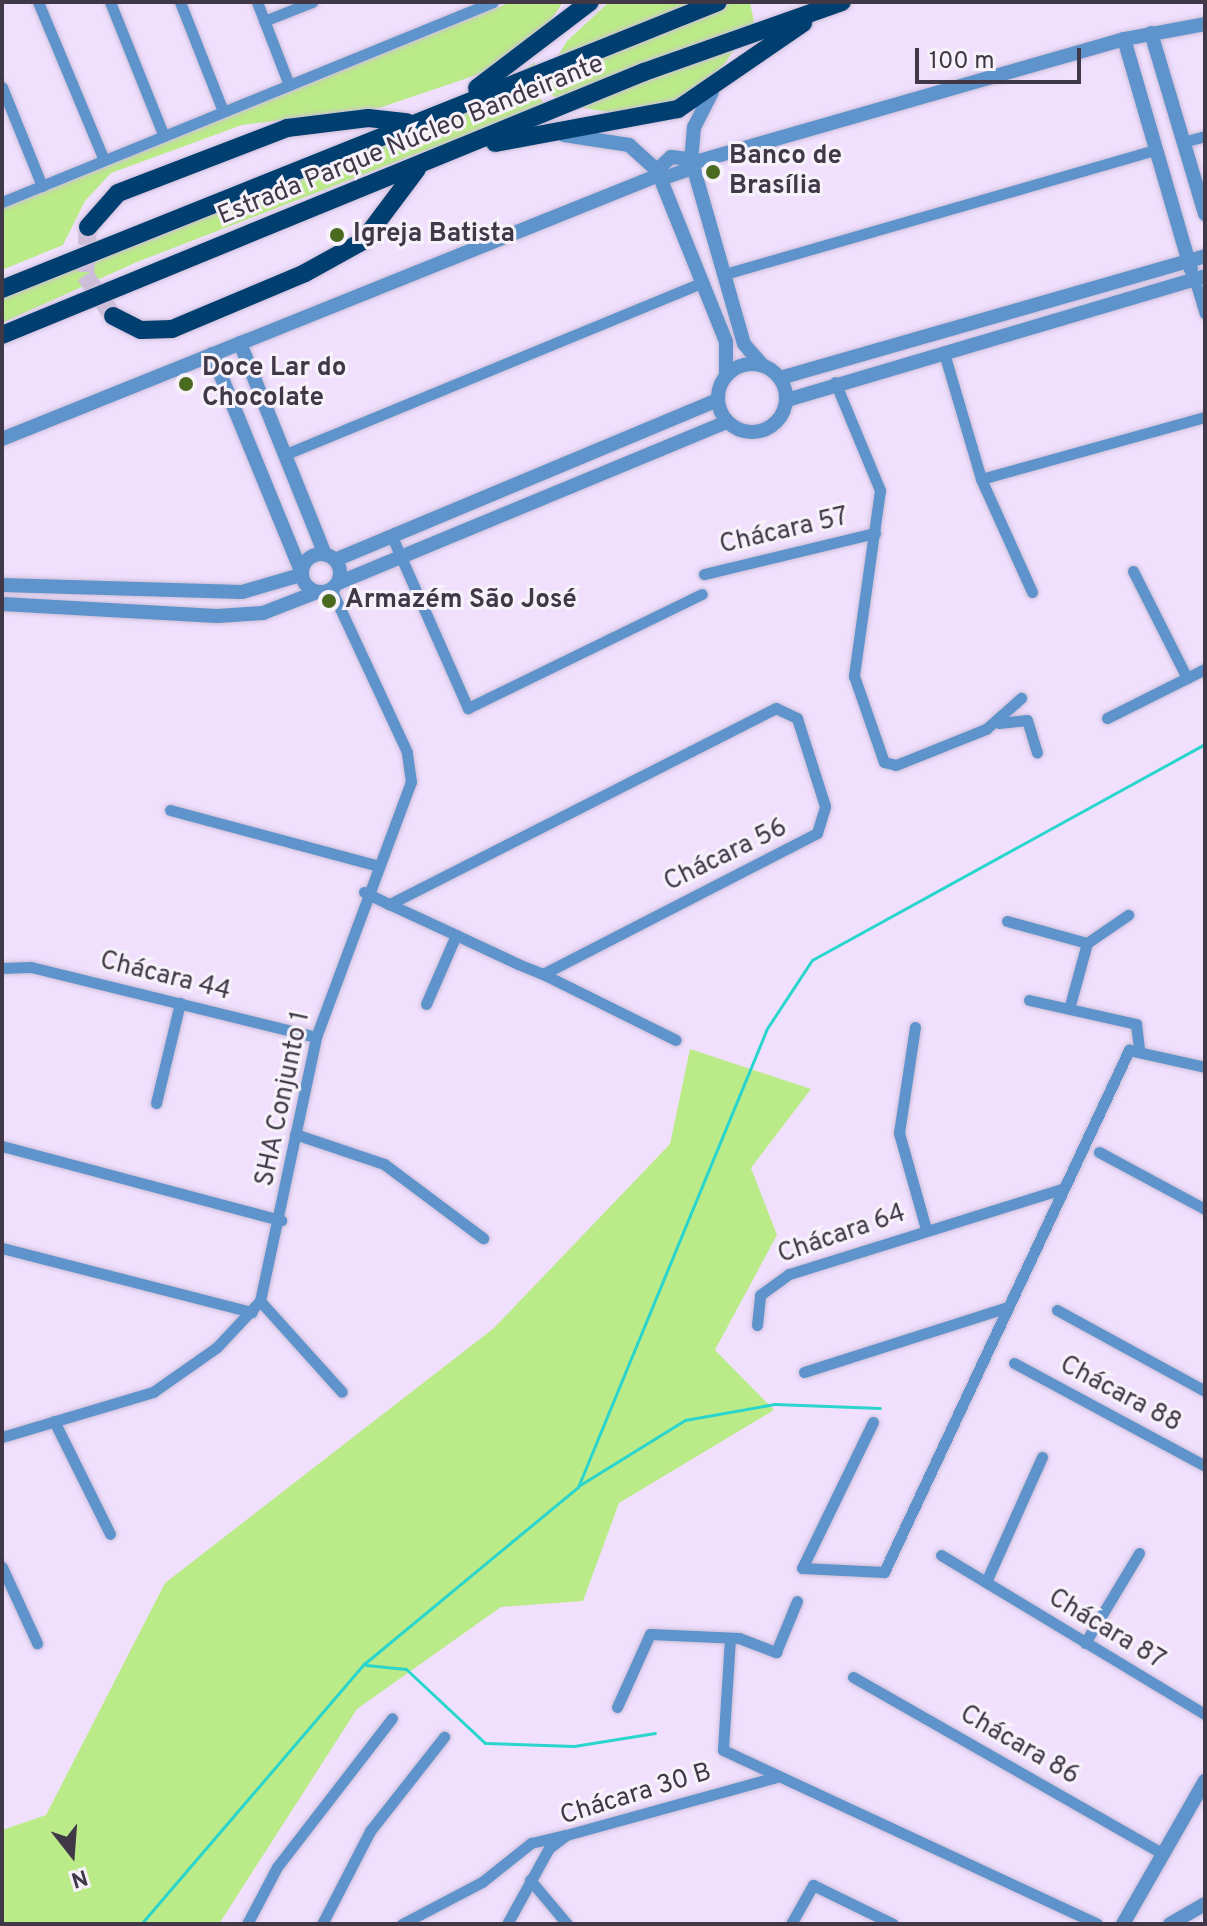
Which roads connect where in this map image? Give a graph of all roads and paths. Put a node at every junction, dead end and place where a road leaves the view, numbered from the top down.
1 (38, 2) edge
2 (110, 2) edge
3 (180, 2) edge
4 (257, 2) edge
5 (312, 2) edge
6 (493, 2) edge
7 (571, 2) edge
8 (590, 2) edge
9 (718, 2) edge
10 (835, 4) edge
11 (264, 21) junction
12 (562, 22) junction
13 (1205, 24) edge
14 (1151, 33) junction
15 (1124, 39) junction
16 (289, 85) junction
17 (2, 87) edge
18 (712, 92) junction
19 (459, 102) junction
20 (223, 111) junction
21 (410, 123) junction
22 (547, 133) junction
23 (164, 136) junction
24 (1205, 136) edge
25 (1183, 142) junction
26 (476, 144) junction
27 (1156, 150) junction
28 (104, 160) junction
29 (692, 163) junction
30 (417, 169) junction
31 (659, 175) junction
32 (42, 186) junction
33 (2, 202) edge
34 (1205, 214) edge
35 (88, 227) tunnel mouth
36 (1205, 256) edge
37 (1187, 260) junction
38 (725, 274) junction
39 (1200, 277) edge
40 (703, 282) junction
41 (2, 289) edge
42 (1205, 310) edge
43 (113, 316) tunnel mouth
44 (2, 335) edge
45 (240, 343) junction
46 (944, 353) junction
47 (212, 354) junction
48 (762, 365) junction
49 (726, 376) junction
50 (253, 377) junction
51 (780, 378) junction
52 (835, 382) junction
53 (227, 386) junction
54 (717, 400) junction
55 (787, 400) junction
56 (1205, 417) edge
57 (727, 422) junction
58 (629, 436) junction
59 (2, 439) edge
60 (286, 454) junction
61 (636, 456) junction
62 (981, 479) junction
63 (437, 519) junction
64 (875, 533) junction
65 (318, 537) junction
66 (446, 538) junction
67 (393, 539) junction
68 (295, 543) junction
69 (330, 557) junction
70 (401, 557) junction
71 (1133, 571) dead end
72 (301, 573) junction
73 (704, 574) dead end
74 (2, 585) edge
75 (328, 588) junction
76 (1032, 592) dead end
77 (702, 594) dead end
78 (2, 604) edge
79 (1205, 669) edge
80 (1187, 678) junction
81 (1021, 698) dead end
82 (1107, 718) dead end
83 (995, 725) junction
84 (1037, 753) dead end
85 (170, 810) dead end
86 (375, 865) junction
87 (364, 892) junction
88 (389, 904) junction
89 (1128, 915) dead end
90 (1007, 921) dead end
91 (456, 935) junction
92 (1087, 943) junction
93 (2, 968) edge
94 (543, 974) junction
95 (1029, 1000) dead end
96 (180, 1003) junction
97 (426, 1004) dead end
98 (1069, 1009) junction
99 (915, 1027) dead end
100 (316, 1037) junction
101 (676, 1040) dead end
102 (1139, 1047) junction
103 (1205, 1067) edge
104 (156, 1103) dead end
105 (295, 1134) junction
106 (2, 1146) edge
107 (1099, 1152) dead end
108 (1062, 1189) junction
109 (1205, 1209) edge
110 (281, 1220) junction
111 (926, 1229) junction
112 (483, 1238) dead end
113 (2, 1248) edge
114 (260, 1301) junction
115 (1008, 1307) junction
116 (1057, 1310) dead end
117 (252, 1312) junction
118 (757, 1325) dead end
119 (1014, 1363) dead end
120 (804, 1372) dead end
121 (1205, 1391) edge
122 (342, 1392) dead end
123 (54, 1421) junction
124 (873, 1422) dead end
125 (2, 1437) edge
126 (1042, 1457) dead end
127 (1205, 1466) edge
128 (110, 1534) dead end
129 (1139, 1553) dead end
130 (941, 1555) dead end
131 (2, 1567) edge
132 (986, 1582) junction
133 (797, 1601) dead end
134 (730, 1638) junction
135 (37, 1643) dead end
136 (1085, 1643) junction
137 (853, 1677) dead end
138 (617, 1707) dead end
139 (1205, 1714) edge
140 (392, 1718) dead end
141 (444, 1737) dead end
142 (776, 1777) junction
143 (1205, 1781) edge
144 (566, 1835) junction
145 (1163, 1854) junction
146 (530, 1880) junction
147 (1205, 1904) edge
148 (1128, 1921) edge
149 (1179, 1922) edge
150 (247, 1924) edge
151 (322, 1924) edge
152 (402, 1924) edge
153 (507, 1924) edge
154 (567, 1924) edge
155 (791, 1924) edge
156 (893, 1924) edge
157 (1097, 1924) edge

1 - 28 street
2 - 23 street
3 - 20 street
4 - 11 street
5 - 11 street
6 - 16 street
7 - 12 street
8 - 12 highway
9 - 19 highway, Estrada Parque Núcleo Bandeirante
10 - 18 highway
10 - 26 highway, Estrada Parque Núcleo Bandeirante
11 - 16 street
12 - 19 highway
13 - 14 street
14 - 15 street
14 - 25 street
15 - 27 street
15 - 29 street
16 - 20 street
17 - 32 street
18 - 22 highway
18 - 29 street
19 - 21 highway, Estrada Parque Núcleo Bandeirante
20 - 23 street
21 - 35 highway
21 - 41 highway, Estrada Parque Núcleo Bandeirante
22 - 26 highway
22 - 31 street
23 - 28 street
24 - 25 street
25 - 34 street
26 - 30 highway, Estrada Parque Núcleo Bandeirante
27 - 37 street
27 - 38 street
28 - 32 street
29 - 31 street
29 - 31 street
29 - 38 street
30 - 43 highway
30 - 44 highway, Estrada Parque Núcleo Bandeirante
31 - 40 street
31 - 45 street
32 - 33 street
36 - 37 street
37 - 39 street
37 - 51 street
38 - 48 street
39 - 42 street
39 - 46 street
40 - 49 street
40 - 60 street
45 - 47 street
45 - 50 street
46 - 52 street
46 - 62 street
47 - 53 street
47 - 59 street
48 - 49 street
48 - 51 street
49 - 54 street
50 - 53 street
50 - 60 street
51 - 55 street
52 - 55 street
52 - 64 street
53 - 68 street
54 - 57 street
54 - 58 street
55 - 57 street
56 - 62 street
57 - 61 street
58 - 61 street
58 - 63 street
60 - 65 street
61 - 66 street
62 - 76 street
63 - 66 street
63 - 67 street
64 - 73 street, Chácara 57
64 - 83 street
65 - 68 street
65 - 69 street
66 - 70 street
67 - 69 street
67 - 70 street
68 - 72 street
69 - 72 street
69 - 75 street
70 - 75 street
70 - 77 street
71 - 80 street
72 - 74 street
72 - 75 street
75 - 78 street
75 - 86 street, SHA Conjunto 1
79 - 80 street
80 - 82 street
81 - 83 street
83 - 84 street
85 - 86 street
86 - 87 street, SHA Conjunto 1
87 - 88 street
87 - 100 street, SHA Conjunto 1
88 - 91 street
88 - 94 street, Chácara 56
89 - 92 street
90 - 92 street
91 - 94 street
91 - 97 street
92 - 98 street
93 - 96 street, Chácara 44
94 - 101 street
95 - 98 street
96 - 100 street, Chácara 44
96 - 104 street
98 - 102 street
99 - 111 street
100 - 105 street, SHA Conjunto 1
102 - 103 street
102 - 108 street
105 - 110 street, SHA Conjunto 1
105 - 112 street
106 - 110 street
107 - 109 street
108 - 111 street, Chácara 64
108 - 115 street
110 - 114 street, SHA Conjunto 1
111 - 118 street, Chácara 64
113 - 117 street
114 - 117 street, SHA Conjunto 1
114 - 122 street
115 - 120 street
115 - 124 street
116 - 121 street
117 - 123 street, SHA Conjunto 1
119 - 127 street, Chácara 88
123 - 125 street, SHA Conjunto 1
123 - 128 street
126 - 132 street
129 - 136 street
130 - 132 street, Chácara 87
131 - 135 street
132 - 136 street, Chácara 87
133 - 134 street
134 - 138 street
134 - 142 street
136 - 139 street, Chácara 87
137 - 145 street, Chácara 86
140 - 150 street
141 - 151 street
142 - 144 street, Chácara 30 B
142 - 157 street
143 - 145 street
144 - 146 street, Chácara 30 B
144 - 152 street
145 - 148 street
146 - 153 street, Chácara 30 B
146 - 154 street
147 - 149 street
155 - 156 street

